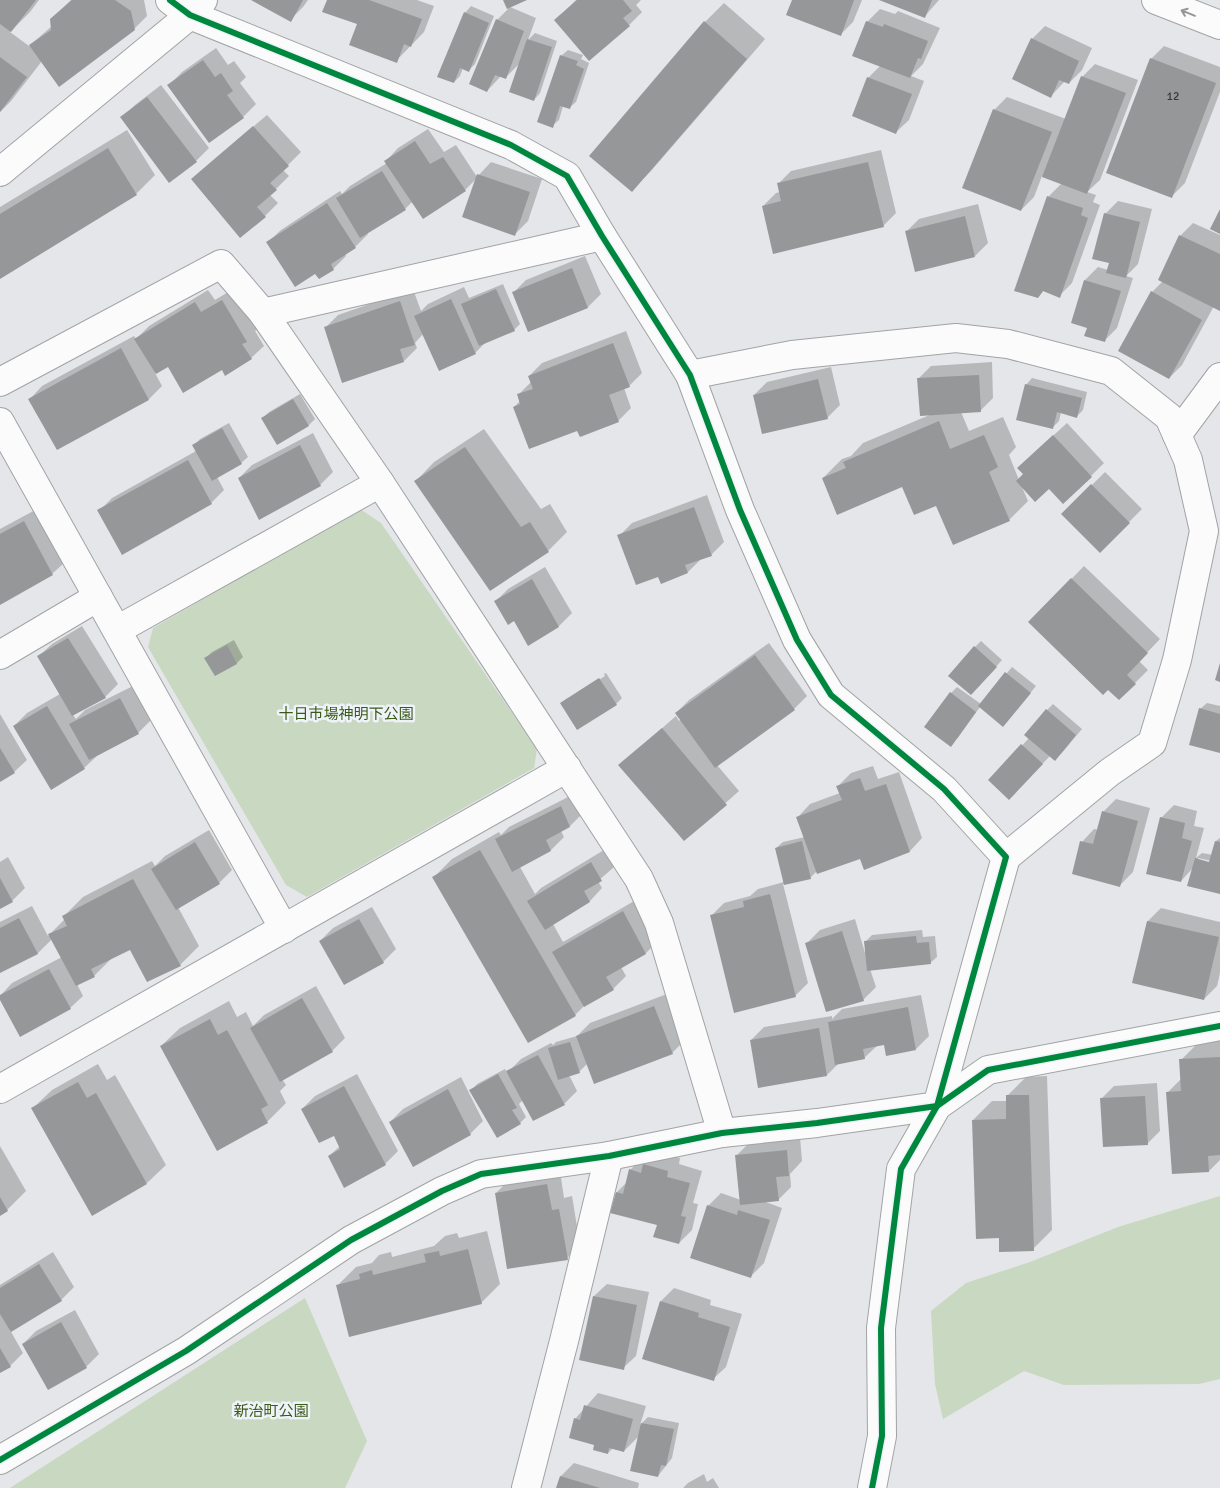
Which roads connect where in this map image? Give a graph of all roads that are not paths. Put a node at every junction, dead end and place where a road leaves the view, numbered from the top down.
1 (1156, 0) edge
2 (188, 5) edge
3 (1220, 25) edge
4 (0, 172) edge
5 (602, 236) junction
6 (263, 313) junction
7 (690, 375) junction
8 (1220, 377) edge
9 (0, 382) edge
10 (0, 422) edge
11 (1177, 435) junction
12 (380, 483) junction
13 (1212, 533) edge
14 (98, 596) junction
15 (117, 630) junction
16 (0, 655) edge
17 (567, 768) junction
18 (1006, 857) junction
19 (284, 929) junction
20 (1220, 1026) edge
21 (0, 1089) edge
22 (937, 1106) junction
23 (722, 1133) junction
24 (609, 1156) junction
25 (0, 1460) edge
26 (526, 1488) edge
27 (872, 1488) edge

3 -> 1 street
2 - 4 street
2 - 5 street
5 - 6 street
5 - 7 street
6 - 9 street
6 - 12 street
7 - 11 street
7 - 18 street
8 - 11 street
10 - 14 street
11 - 13 street
12 - 15 street
12 - 17 street
13 - 18 street
14 - 15 street
14 - 16 street
15 - 19 street
17 - 19 street
17 - 23 street
18 - 22 street
19 - 21 street
20 - 22 street
22 - 23 street
22 - 27 street
23 - 24 street
24 - 25 street
24 - 26 street

